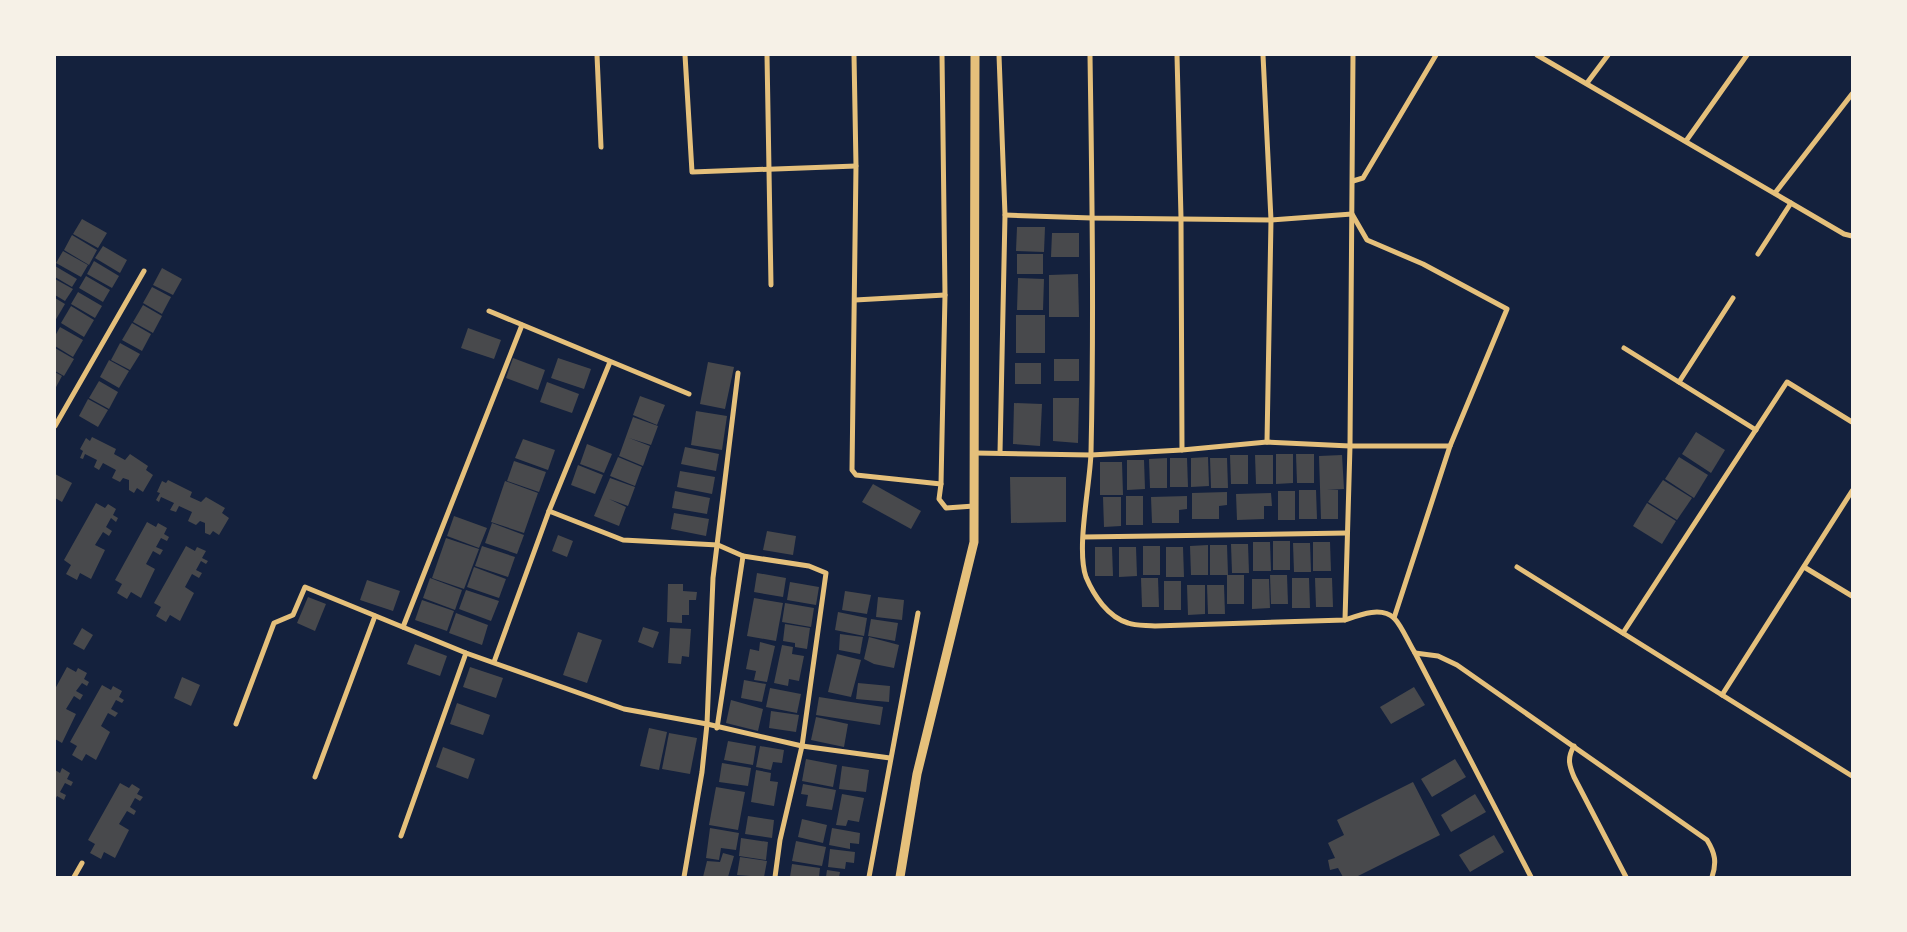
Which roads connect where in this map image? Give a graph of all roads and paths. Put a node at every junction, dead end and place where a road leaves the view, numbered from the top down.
1 (597, 55) edge
2 (685, 55) edge
3 (767, 55) edge
4 (854, 55) edge
5 (942, 55) edge
6 (975, 55) edge
7 (999, 55) edge
8 (1090, 55) edge
9 (1177, 55) edge
10 (1264, 55) edge
11 (1353, 55) edge
12 (1436, 55) edge
13 (1537, 55) edge
14 (1608, 55) edge
15 (1747, 55) edge
16 (1587, 83) junction
17 (1852, 94) edge
18 (1686, 141) junction
19 (601, 147) dead end
20 (856, 166) junction
21 (769, 169) junction
22 (1353, 181) junction
23 (1775, 193) junction
24 (1791, 203) junction
25 (1352, 214) junction
26 (1005, 215) junction
27 (1092, 218) junction
28 (1181, 218) junction
29 (1271, 220) junction
30 (1852, 236) edge
31 (1758, 254) dead end
32 (144, 271) dead end
33 (771, 285) dead end
34 (944, 295) junction
35 (1733, 298) dead end
36 (855, 300) junction
37 (490, 311) dead end
38 (522, 325) junction
39 (1624, 348) dead end
40 (610, 362) junction
41 (738, 373) dead end
42 (1679, 382) junction
43 (689, 394) dead end
44 (1852, 422) edge
45 (55, 426) edge
46 (1756, 430) junction
47 (1267, 442) junction
48 (1350, 446) junction
49 (1450, 446) junction
50 (1182, 450) junction
51 (975, 453) junction
52 (1000, 453) junction
53 (1091, 455) junction
54 (941, 484) junction
55 (1852, 491) edge
56 (974, 506) junction
57 (549, 511) junction
58 (1347, 533) junction
59 (1084, 537) junction
60 (718, 545) junction
61 (743, 556) junction
62 (1517, 567) dead end
63 (1804, 567) junction
64 (1852, 596) edge
65 (918, 613) dead end
66 (375, 616) junction
67 (1394, 618) junction
68 (1345, 620) junction
69 (403, 627) junction
70 (1623, 633) junction
71 (466, 653) junction
72 (1415, 653) junction
73 (494, 662) junction
74 (1722, 696) junction
75 (236, 724) dead end
76 (707, 724) junction
77 (717, 728) junction
78 (802, 746) junction
79 (1574, 746) junction
80 (890, 758) junction
81 (1852, 776) edge
82 (314, 777) dead end
83 (401, 836) dead end
84 (82, 863) dead end
85 (74, 877) edge
86 (684, 877) edge
87 (775, 877) edge
88 (869, 877) edge
89 (900, 877) edge
90 (1531, 877) edge
91 (1626, 877) edge
92 (1712, 877) edge

1 - 19 street
2 - 21 street
3 - 21 street
4 - 20 street
5 - 34 street
6 - 51 street
7 - 26 street
8 - 27 street
9 - 28 street
10 - 29 street
11 - 22 street
12 - 22 street
13 - 16 street
14 - 16 street
15 - 18 street
16 - 18 street
17 - 23 street
18 - 23 street
20 - 21 street
20 - 36 street
21 - 33 street
22 - 25 street
23 - 24 street
24 - 30 street
24 - 31 street
25 - 29 street
25 - 48 street
25 - 49 street
26 - 27 street
26 - 52 street
27 - 28 street
27 - 53 street
28 - 29 street
28 - 50 street
29 - 47 street
32 - 45 street
34 - 36 street
34 - 54 street
35 - 42 street
36 - 54 street
37 - 38 street
38 - 40 street
38 - 69 street
39 - 42 street
40 - 43 street
40 - 57 street
41 - 60 street
42 - 46 street
44 - 46 street
46 - 70 street
47 - 48 street
47 - 50 street
48 - 49 street
48 - 58 street
49 - 67 street
50 - 53 street
51 - 52 street
51 - 56 street
52 - 53 street
53 - 59 street
54 - 56 street
55 - 63 street
56 - 89 street
57 - 60 street
57 - 73 street
58 - 59 street
58 - 68 street
59 - 68 street
60 - 61 street
60 - 76 street
61 - 77 street
61 - 78 street
62 - 70 street
63 - 64 street
63 - 74 street
65 - 80 street
66 - 69 street
66 - 75 street
66 - 82 street
67 - 68 street
67 - 72 street
69 - 71 street
70 - 74 street
71 - 73 street
71 - 83 street
72 - 79 street
72 - 90 street
73 - 76 street
74 - 81 street
76 - 77 street
76 - 86 street
77 - 78 street
78 - 80 street
78 - 87 street
79 - 91 street
79 - 92 street
80 - 88 street
84 - 85 street

